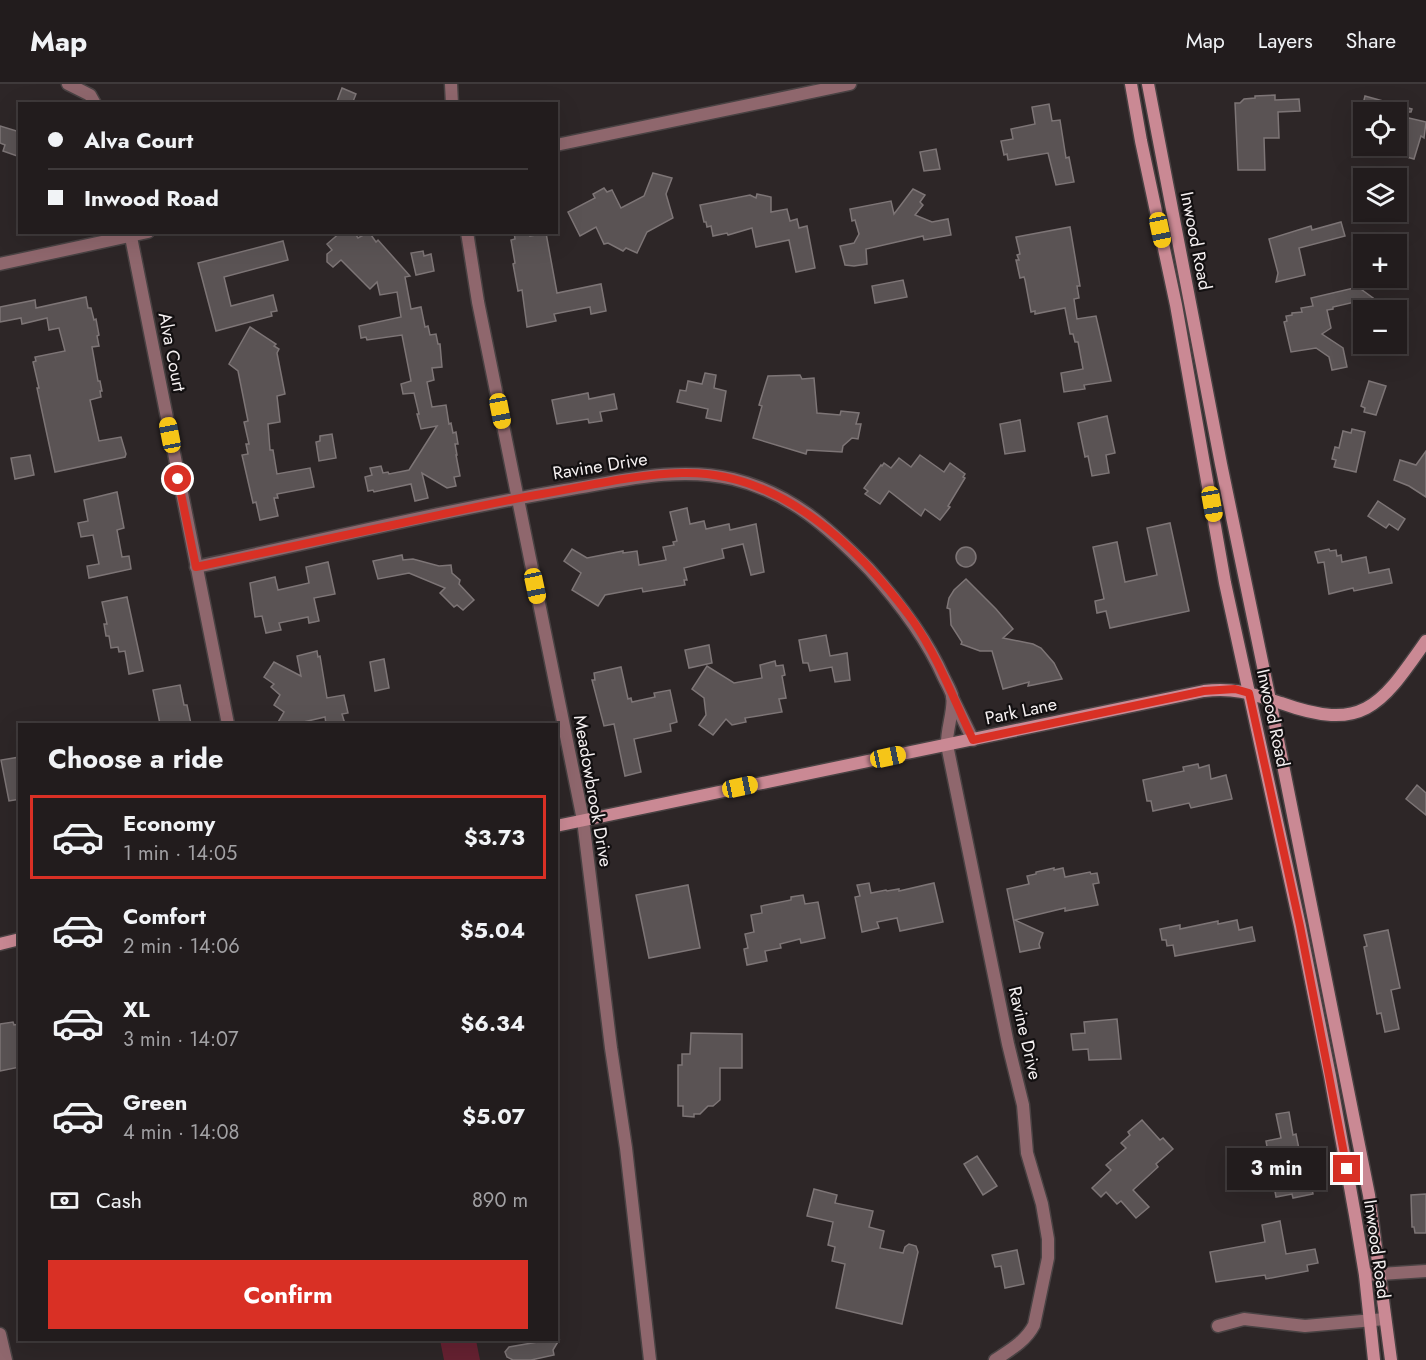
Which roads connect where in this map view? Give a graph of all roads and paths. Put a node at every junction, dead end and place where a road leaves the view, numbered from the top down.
1 (68, 84) edge
2 (451, 84) edge
3 (850, 84) edge
4 (1131, 84) edge
5 (1148, 84) edge
6 (94, 102) edge
7 (452, 102) edge
8 (558, 145) edge
9 (130, 234) edge
10 (467, 234) edge
11 (0, 264) edge
12 (1189, 302) junction
13 (1176, 305) junction
14 (1221, 464) junction
15 (1206, 468) junction
16 (517, 498) junction
17 (196, 567) junction
18 (1426, 641) edge
19 (1249, 693) junction
20 (952, 697) junction
21 (1270, 700) junction
22 (228, 723) edge
23 (973, 740) junction
24 (947, 745) junction
25 (583, 820) junction
26 (558, 826) edge
27 (1314, 923) junction
28 (1300, 926) junction
29 (18, 940) edge
30 (0, 944) edge
31 (1344, 1073) junction
32 (1330, 1076) junction
33 (1426, 1271) edge
34 (1380, 1274) junction
35 (1365, 1275) junction
36 (1385, 1319) junction
37 (1369, 1321) junction
38 (1218, 1326) dead end
39 (0, 1334) edge
40 (6, 1360) edge
41 (650, 1360) edge
42 (995, 1360) edge
43 (1374, 1360) edge
44 (1391, 1360) edge

1 - 6 street
2 - 7 street
3 - 8 street
4 - 13 main road, Inwood Road
5 - 12 main road, Inwood Road
9 - 11 street
9 - 17 street, Alva Court
10 - 16 street, Meadowbrook Drive
12 - 13 main road
12 - 14 main road, Inwood Road
13 - 15 main road, Inwood Road
14 - 15 main road
14 - 21 main road, Inwood Road
15 - 19 main road, Inwood Road
16 - 17 street, Ravine Drive
16 - 20 street, Ravine Drive
16 - 25 street, Meadowbrook Drive
17 - 22 street, Alva Court
18 - 21 main road, Park Lane
19 - 21 main road, Park Lane
19 - 23 main road, Park Lane
19 - 28 main road, Inwood Road
20 - 23 street, Ravine Drive
20 - 24 street, Ravine Drive
21 - 27 main road, Inwood Road
23 - 24 main road, Park Lane
24 - 25 main road, Park Lane
24 - 42 street, Ravine Drive
25 - 26 main road, Park Lane
25 - 41 street, Meadowbrook Drive
27 - 28 main road
27 - 31 main road, Inwood Road
28 - 32 main road, Inwood Road
29 - 30 main road
31 - 32 main road
31 - 34 main road, Inwood Road
32 - 35 main road, Inwood Road
33 - 34 street
34 - 35 street
34 - 36 main road, Inwood Road
35 - 37 main road, Inwood Road
36 - 37 street
36 - 44 main road, Inwood Road
37 - 38 street
37 - 43 main road, Inwood Road
39 - 40 street

